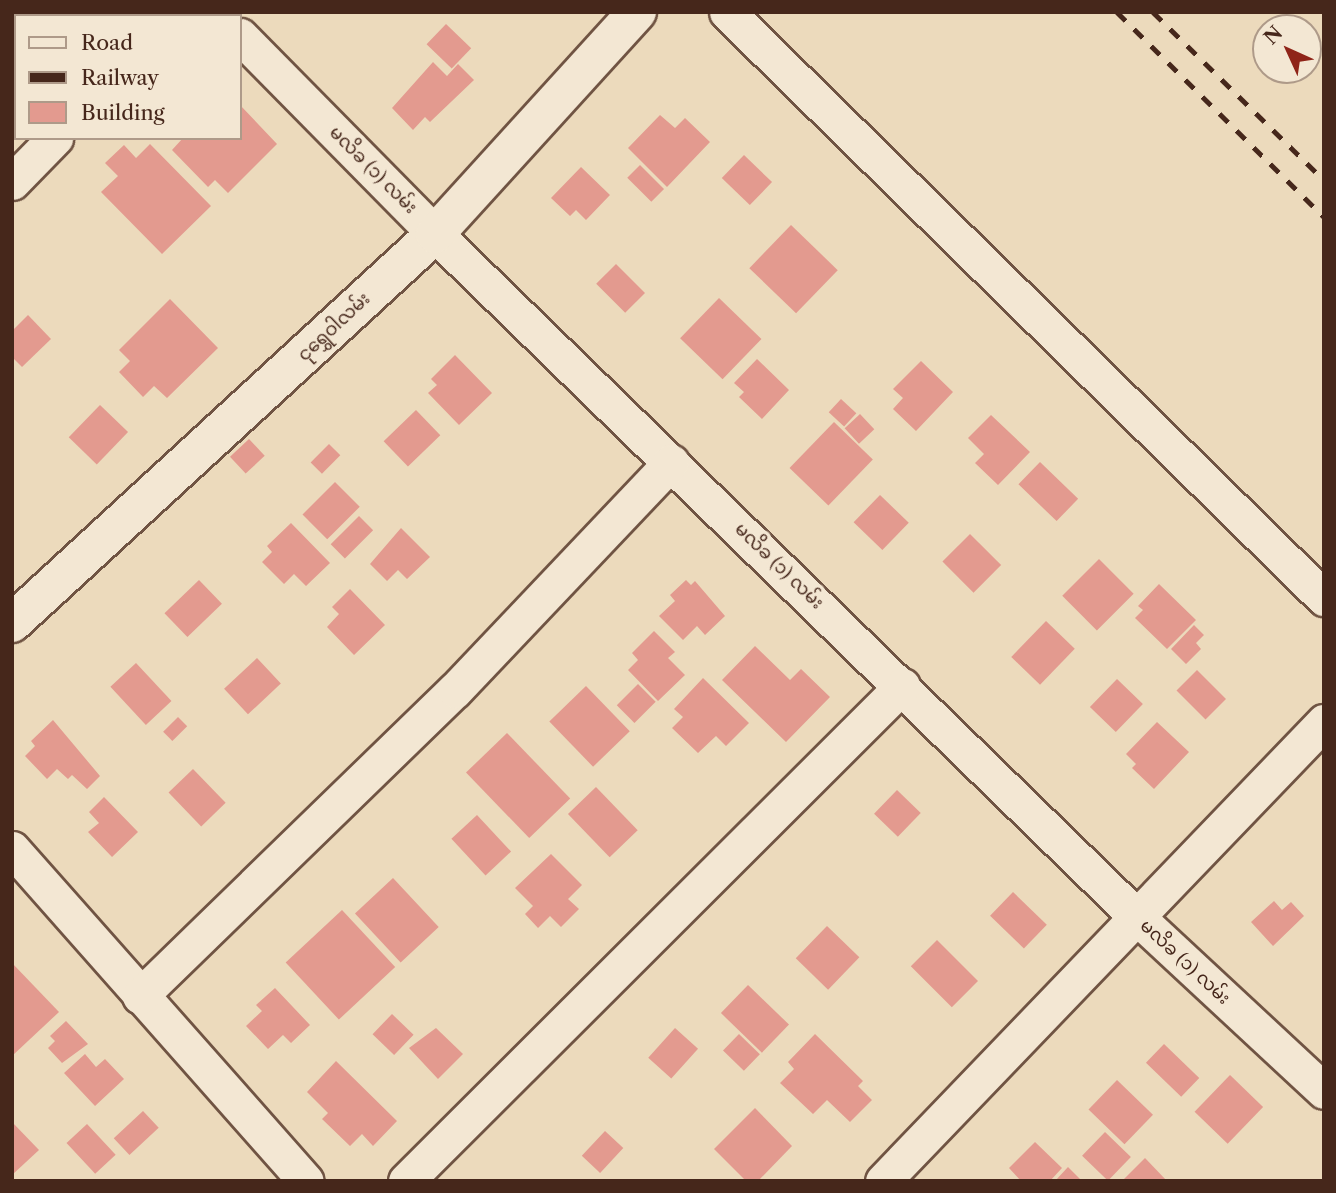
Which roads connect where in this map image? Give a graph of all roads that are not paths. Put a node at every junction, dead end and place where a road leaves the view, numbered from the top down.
1 (637, 12) edge
2 (727, 12) edge
3 (242, 38) edge
4 (53, 140) edge
5 (12, 182) edge
6 (435, 234) junction
7 (671, 462) junction
8 (1324, 598) edge
9 (12, 623) edge
10 (902, 686) junction
11 (1324, 722) edge
12 (12, 849) edge
13 (1138, 918) junction
14 (140, 996) junction
15 (1324, 1091) edge
16 (306, 1181) edge
17 (406, 1181) edge
18 (883, 1181) edge

1 - 6 street, ငုရွှေဝါလမ်း
2 - 8 street
3 - 6 street, မလိခ (၁) လမ်း
4 - 5 street
6 - 7 street, မလိခ (၁) လမ်း
6 - 9 street, ငုရွှေဝါလမ်း
7 - 10 street, မလိခ (၁) လမ်း
7 - 14 street
10 - 13 street, မလိခ (၁) လမ်း
10 - 17 street
11 - 13 street
12 - 14 street
13 - 15 street, မလိခ (၁) လမ်း
13 - 18 street
14 - 16 street

